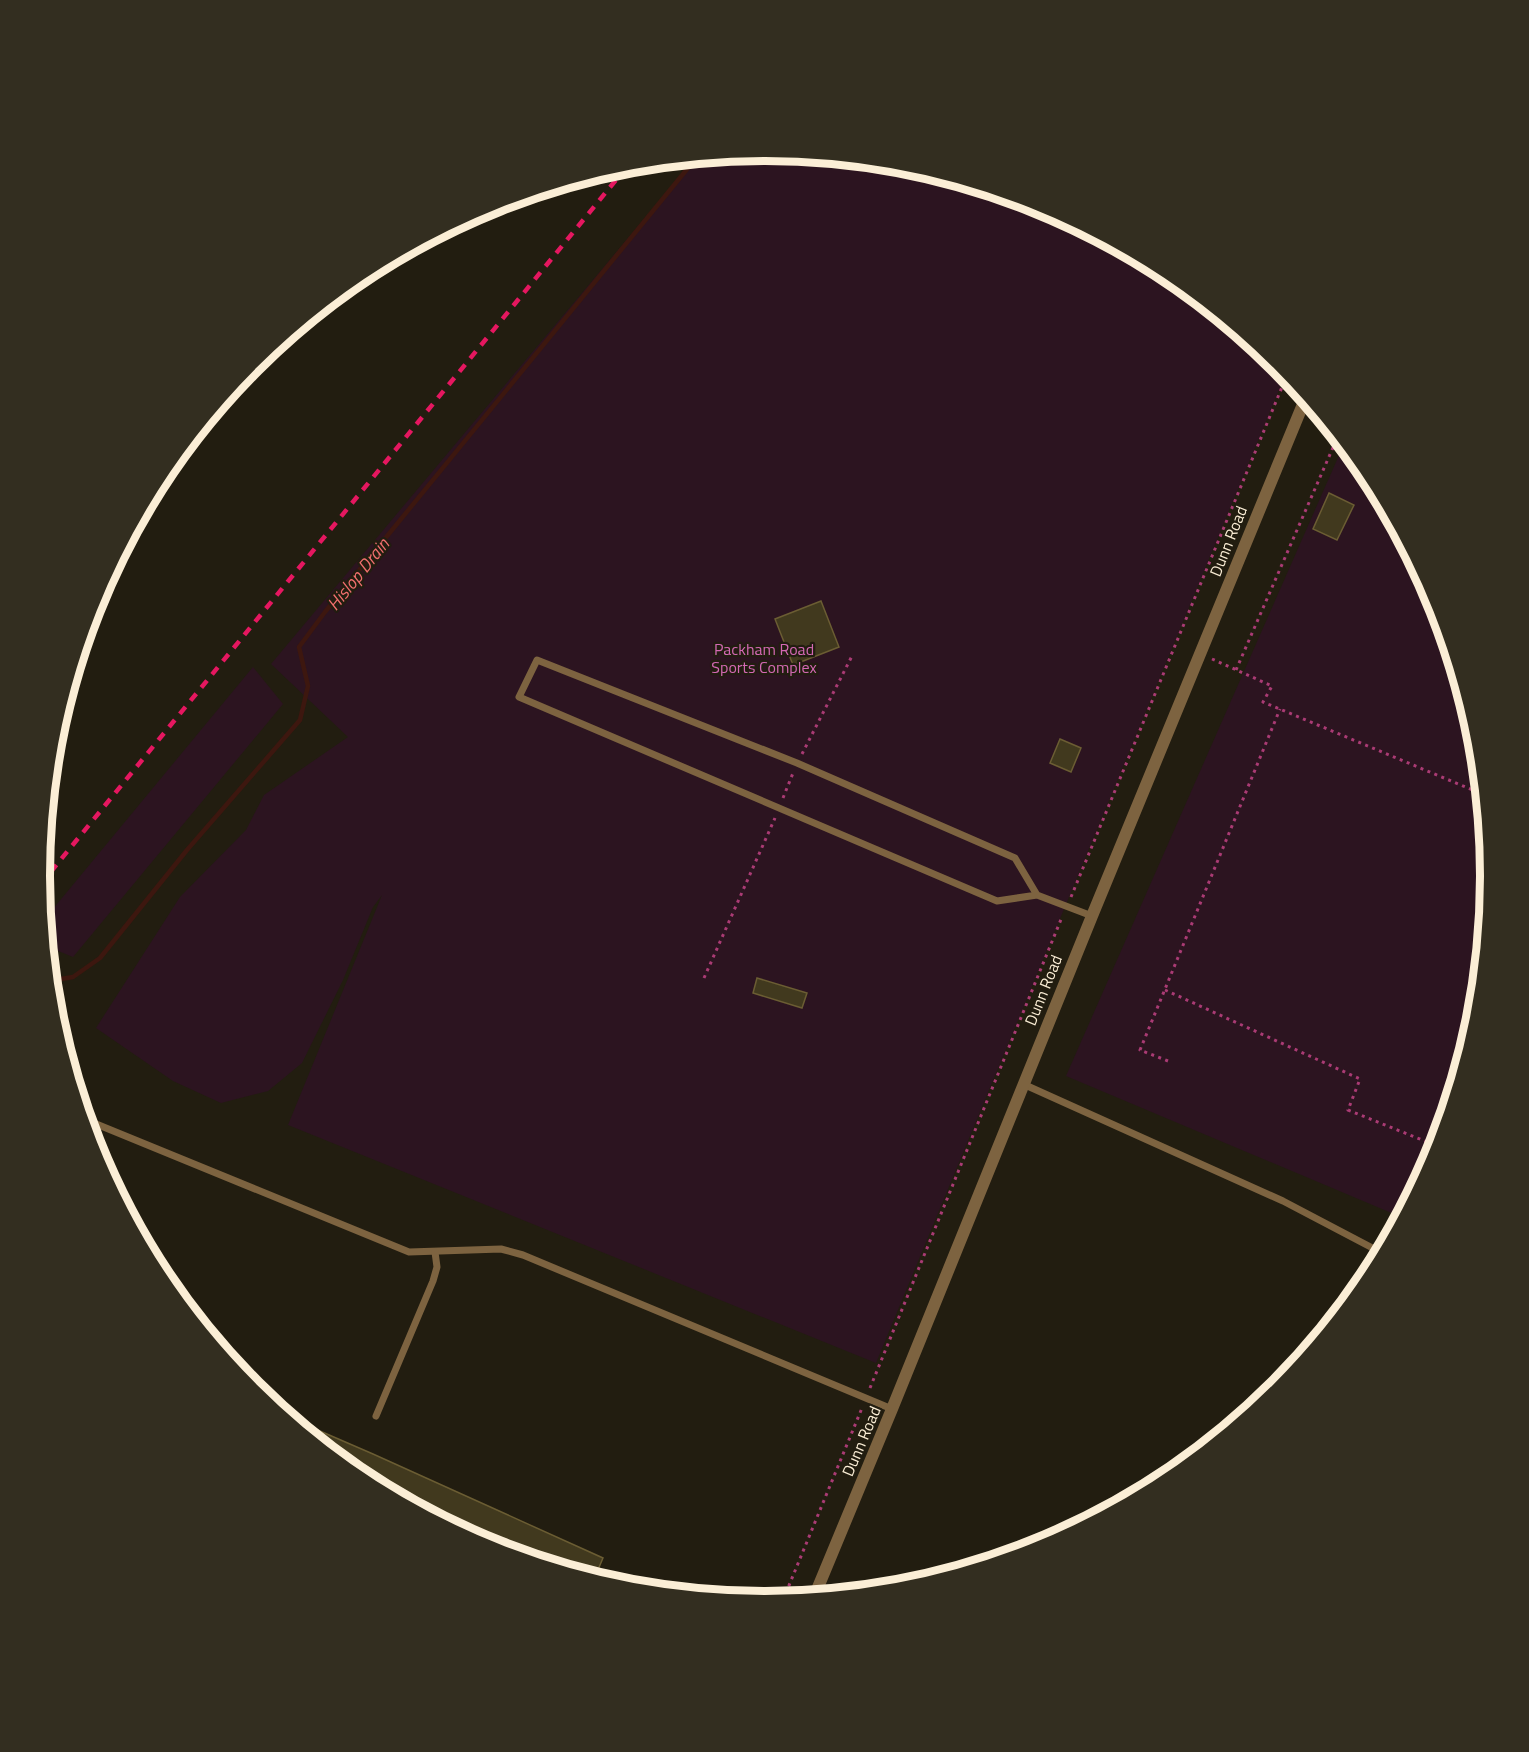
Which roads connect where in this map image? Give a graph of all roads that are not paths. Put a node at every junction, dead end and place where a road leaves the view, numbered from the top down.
1 (1302, 405) edge
2 (1037, 896) junction
3 (1092, 916) junction
4 (1023, 1084) junction
5 (94, 1123) edge
6 (1374, 1249) edge
7 (435, 1252) junction
8 (892, 1409) junction
9 (376, 1416) dead end
10 (818, 1588) edge

1 - 3 street, Dunn Road
2 - 2 lane
2 - 3 lane
3 - 4 street, Dunn Road
4 - 6 lane
4 - 8 street, Dunn Road
5 - 7 lane
7 - 8 lane
7 - 9 lane
8 - 10 street, Dunn Road

